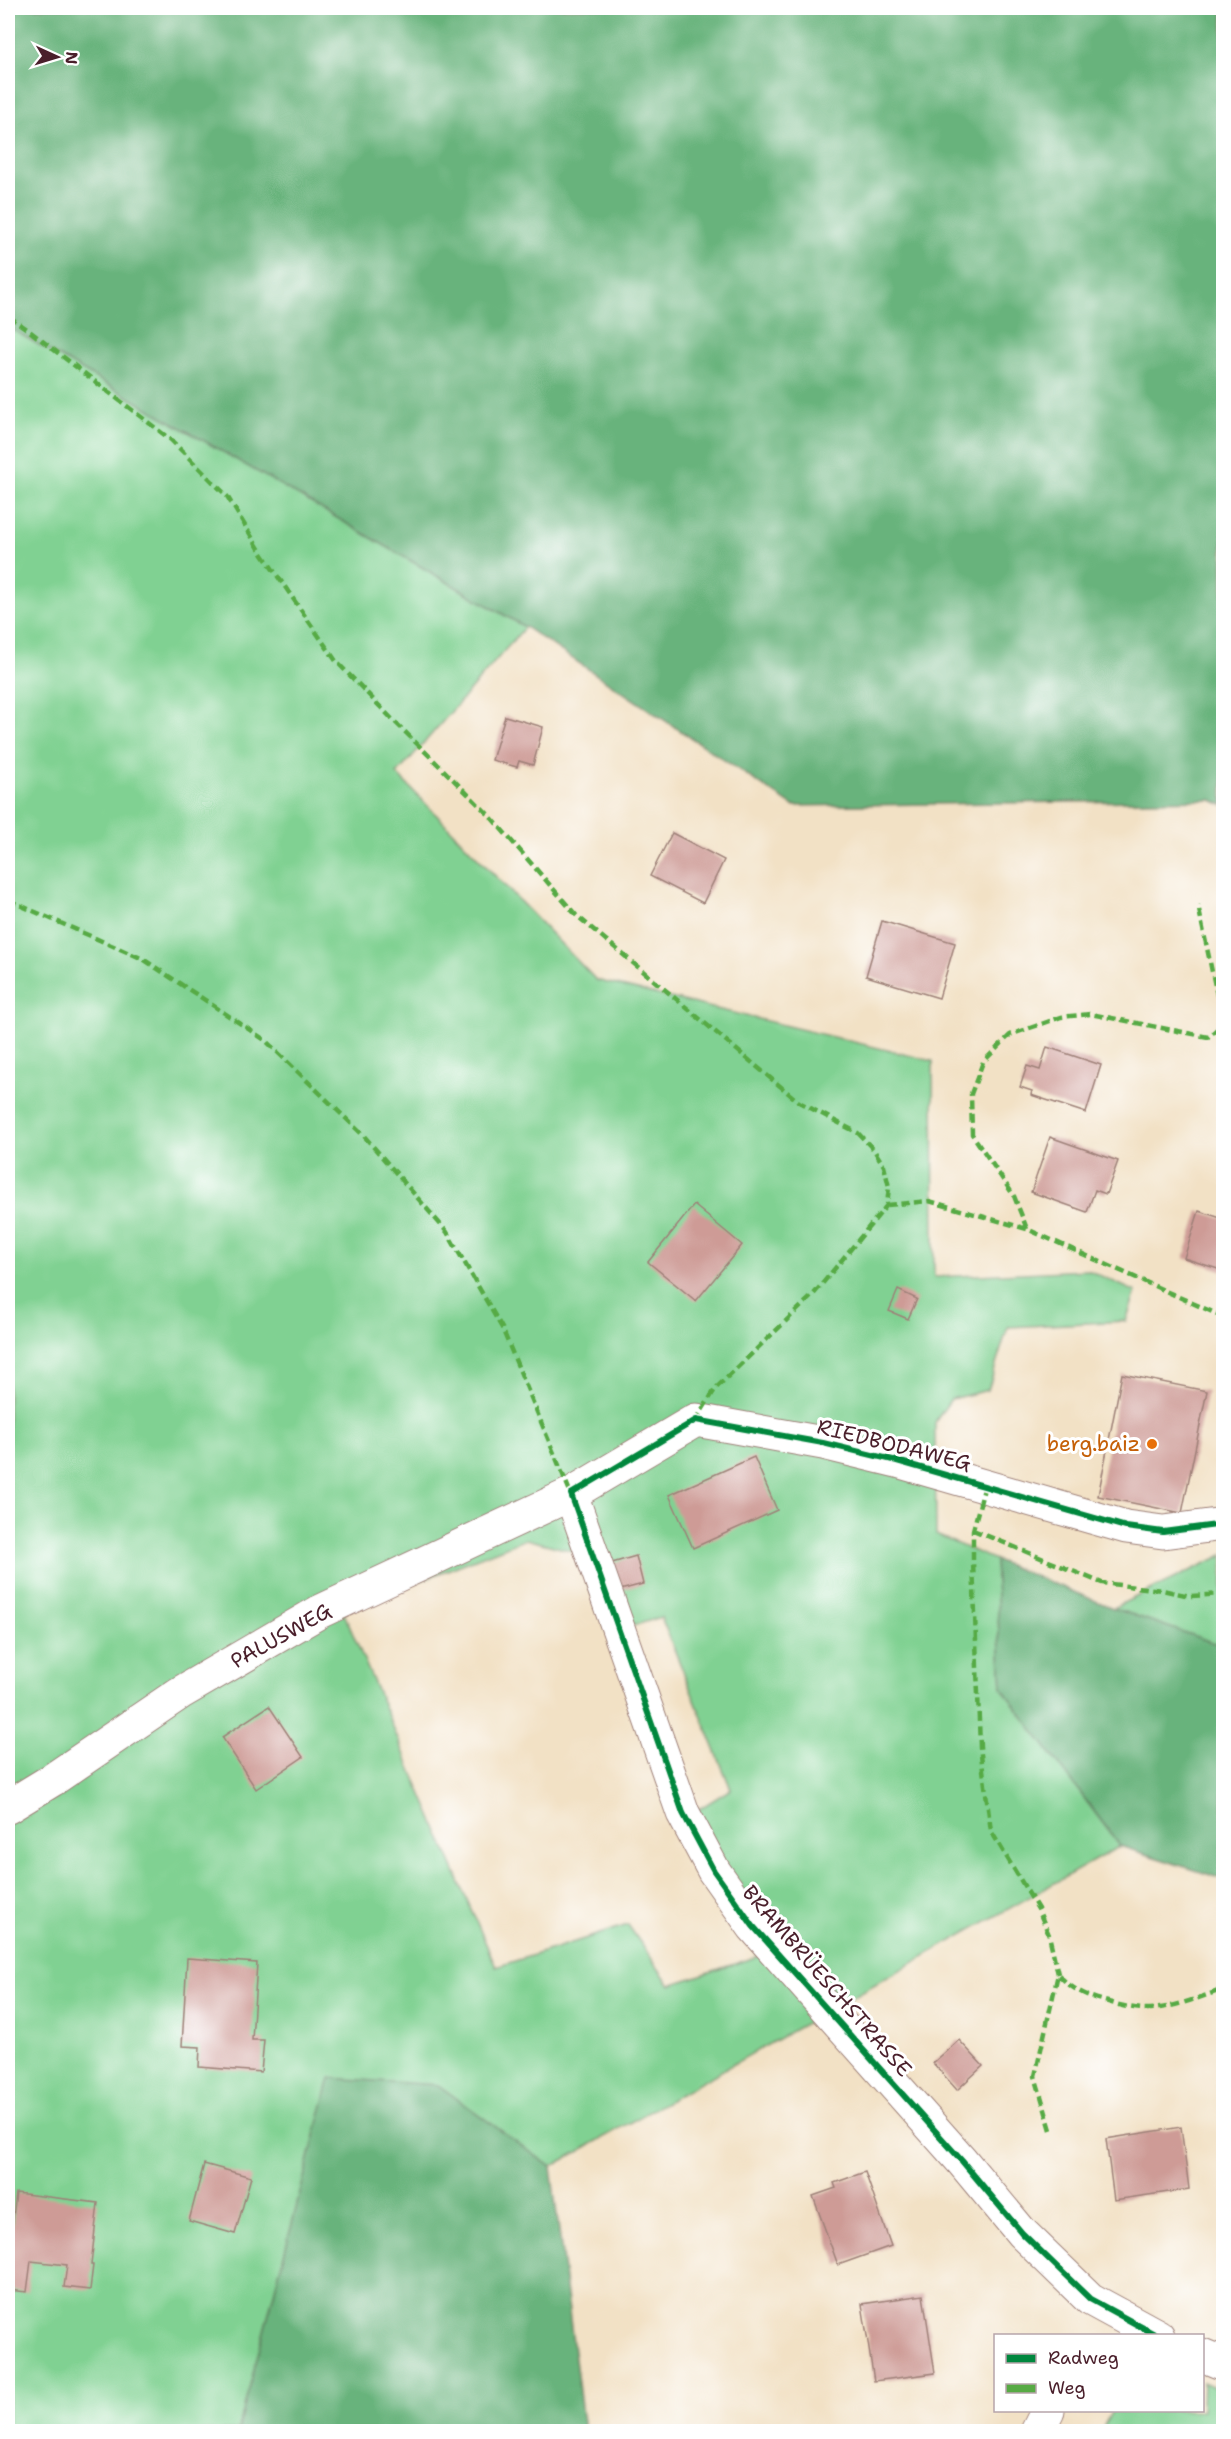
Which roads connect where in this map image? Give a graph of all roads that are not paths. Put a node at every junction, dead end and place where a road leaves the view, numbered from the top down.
1 (571, 1494) junction
2 (1224, 1524) edge
3 (8, 1807) edge
4 (1151, 2334) edge
5 (1204, 2355) edge
6 (1224, 2364) edge
7 (1047, 2412) edge
8 (1037, 2432) edge

1 - 2 street, RIEDBODAWEG
1 - 3 street, PALUSWEG
1 - 4 street, BRAMBRÜESCHSTRASSE
5 - 6 street
7 - 8 street

